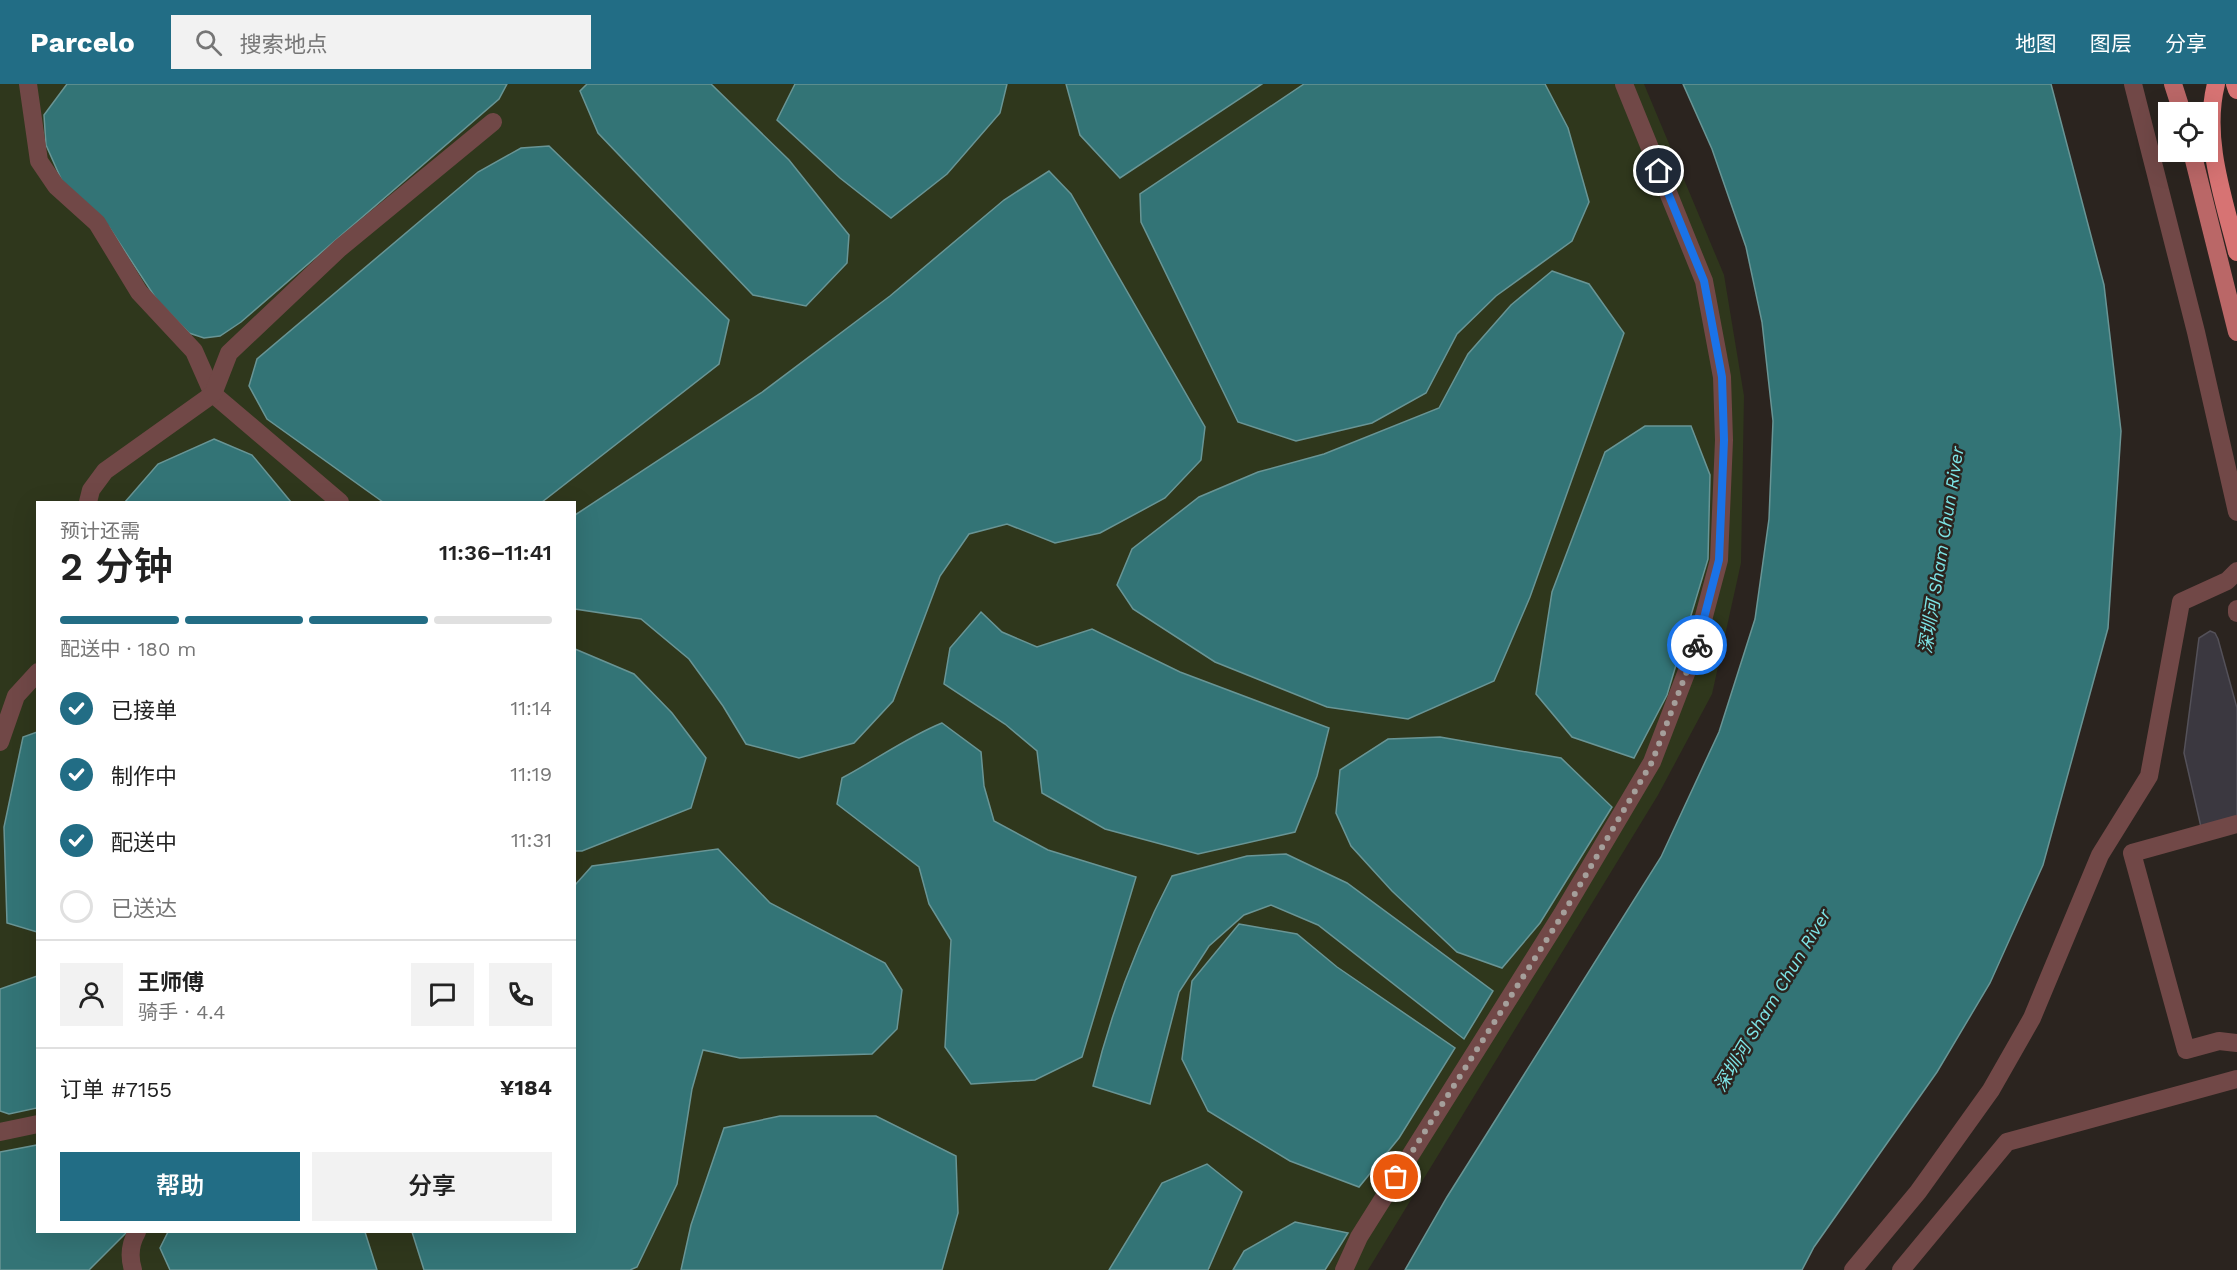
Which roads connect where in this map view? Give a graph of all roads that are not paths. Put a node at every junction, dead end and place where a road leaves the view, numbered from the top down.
1 (28, 84) edge
2 (1624, 84) edge
3 (2133, 84) edge
4 (2173, 84) edge
5 (2216, 84) edge
6 (2235, 84) edge
7 (2237, 90) edge
8 (2179, 102) edge
9 (493, 122) dead end
10 (2194, 162) edge
11 (2237, 252) edge
12 (2237, 332) edge
13 (213, 394) junction
14 (88, 501) edge
15 (339, 501) edge
16 (2237, 512) edge
17 (2237, 571) edge
18 (36, 674) edge
19 (0, 742) edge
20 (2237, 824) edge
21 (2237, 1043) edge
22 (2237, 1079) edge
23 (36, 1124) edge
24 (0, 1132) edge
25 (136, 1233) edge
26 (133, 1270) edge
27 (1344, 1270) edge
28 (1853, 1270) edge
29 (1901, 1270) edge

1 - 13 lane
2 - 27 lane
3 - 16 lane
4 - 8 main road
5 - 11 highway
6 - 7 highway
9 - 13 lane
10 - 12 main road
13 - 14 lane
13 - 15 lane
17 - 28 lane
18 - 19 lane
20 - 21 lane
22 - 29 lane
23 - 24 lane
25 - 26 lane

